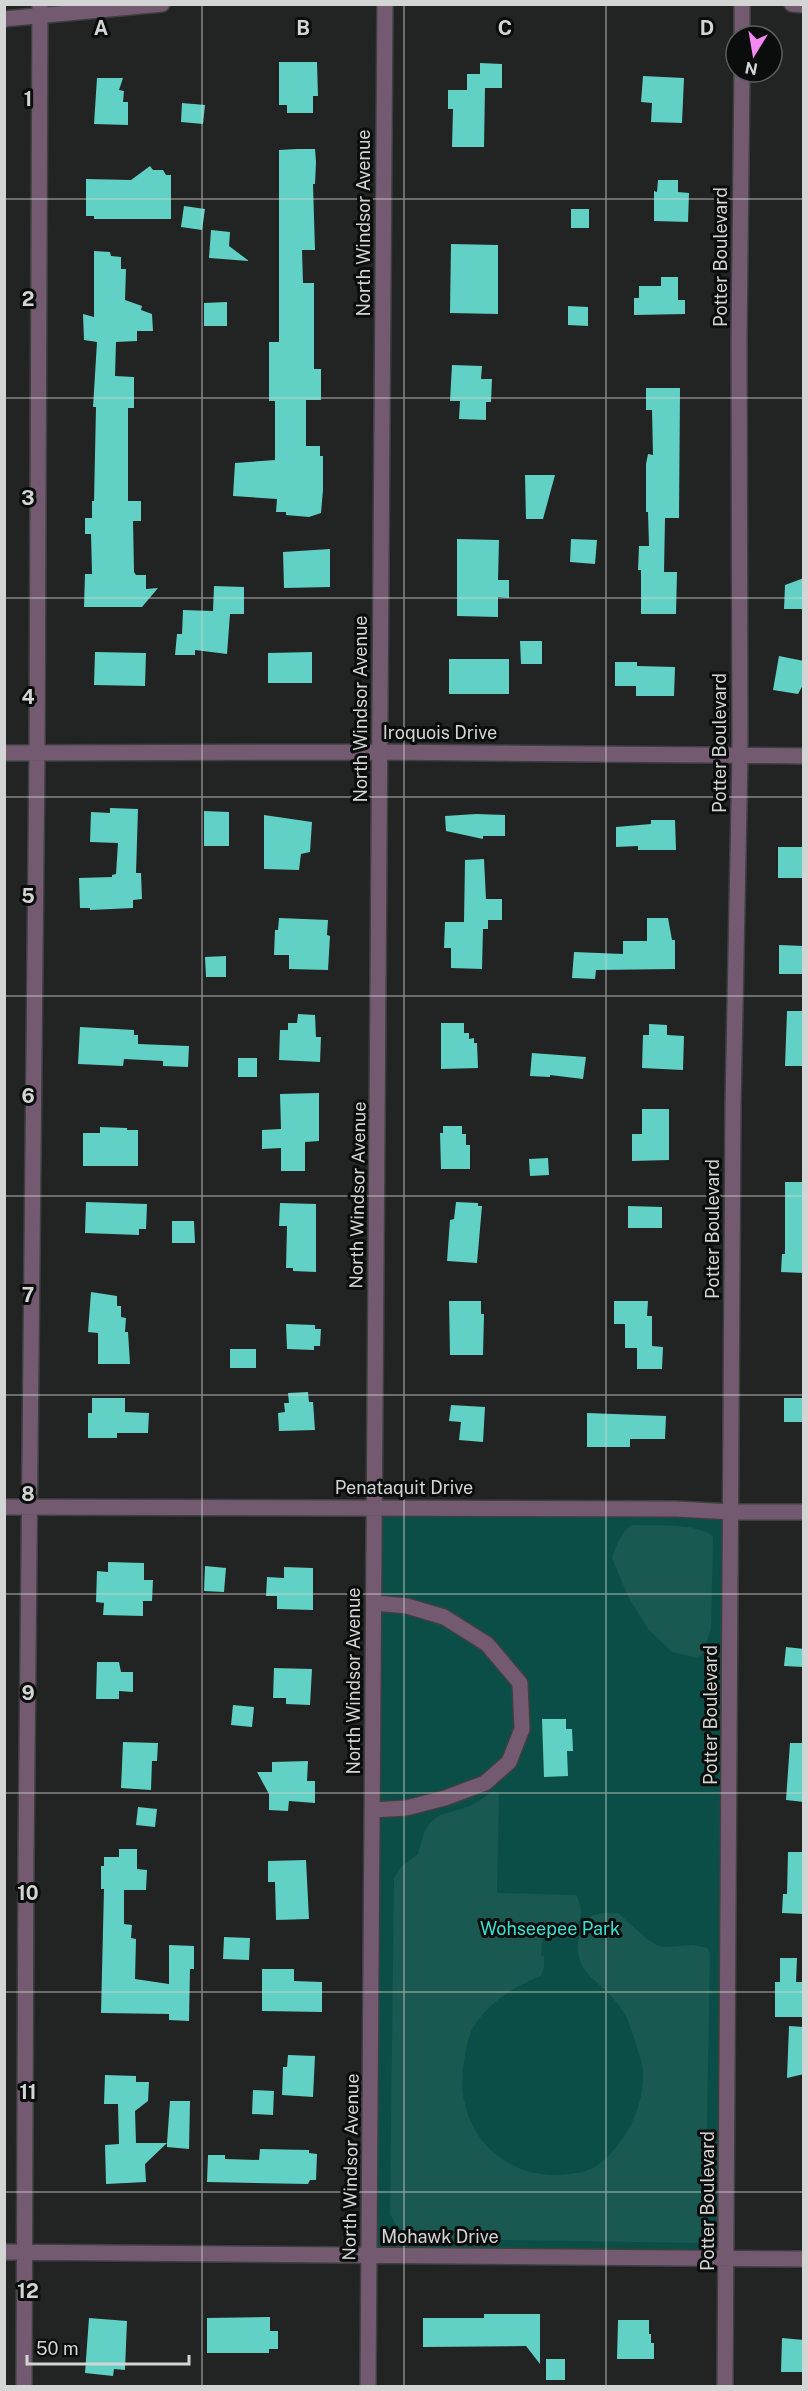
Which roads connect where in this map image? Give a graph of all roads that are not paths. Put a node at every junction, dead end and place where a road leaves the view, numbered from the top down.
1 (162, 4) edge
2 (385, 4) edge
3 (742, 4) edge
4 (792, 4) edge
5 (804, 5) edge
6 (40, 9) edge
7 (4, 18) edge
8 (742, 24) edge
9 (742, 84) edge
10 (380, 752) junction
11 (4, 753) edge
12 (37, 754) junction
13 (740, 755) junction
14 (804, 756) edge
15 (4, 1507) edge
16 (31, 1508) junction
17 (374, 1508) junction
18 (732, 1512) junction
19 (804, 1512) edge
20 (374, 1603) junction
21 (373, 1810) junction
22 (4, 2252) edge
23 (25, 2253) junction
24 (370, 2256) junction
25 (727, 2258) junction
26 (804, 2259) edge
27 (24, 2386) edge
28 (368, 2386) edge
29 (725, 2386) edge

1 - 6 street
2 - 10 street, North Windsor Avenue
3 - 8 street
4 - 5 street
6 - 7 street
6 - 12 street
9 - 13 street, Potter Boulevard
10 - 12 street, Iroquois Drive
10 - 13 street, Iroquois Drive
10 - 17 street, North Windsor Avenue
11 - 12 street, Iroquois Drive
12 - 16 street
13 - 14 street, Iroquois Drive
13 - 18 street, Potter Boulevard
15 - 16 street, Penataquit Drive
16 - 17 street, Penataquit Drive
16 - 23 street
17 - 18 street, Penataquit Drive
17 - 20 street, North Windsor Avenue
18 - 19 street, Penataquit Drive
18 - 25 street, Potter Boulevard
20 - 21 street, North Windsor Avenue
20 - 21 street
21 - 24 street, North Windsor Avenue
22 - 23 street, Mohawk Drive
23 - 24 street, Mohawk Drive
23 - 27 street
24 - 25 street, Mohawk Drive
24 - 28 street, North Windsor Avenue
25 - 26 street, Mohawk Drive
25 - 29 street, Potter Boulevard

